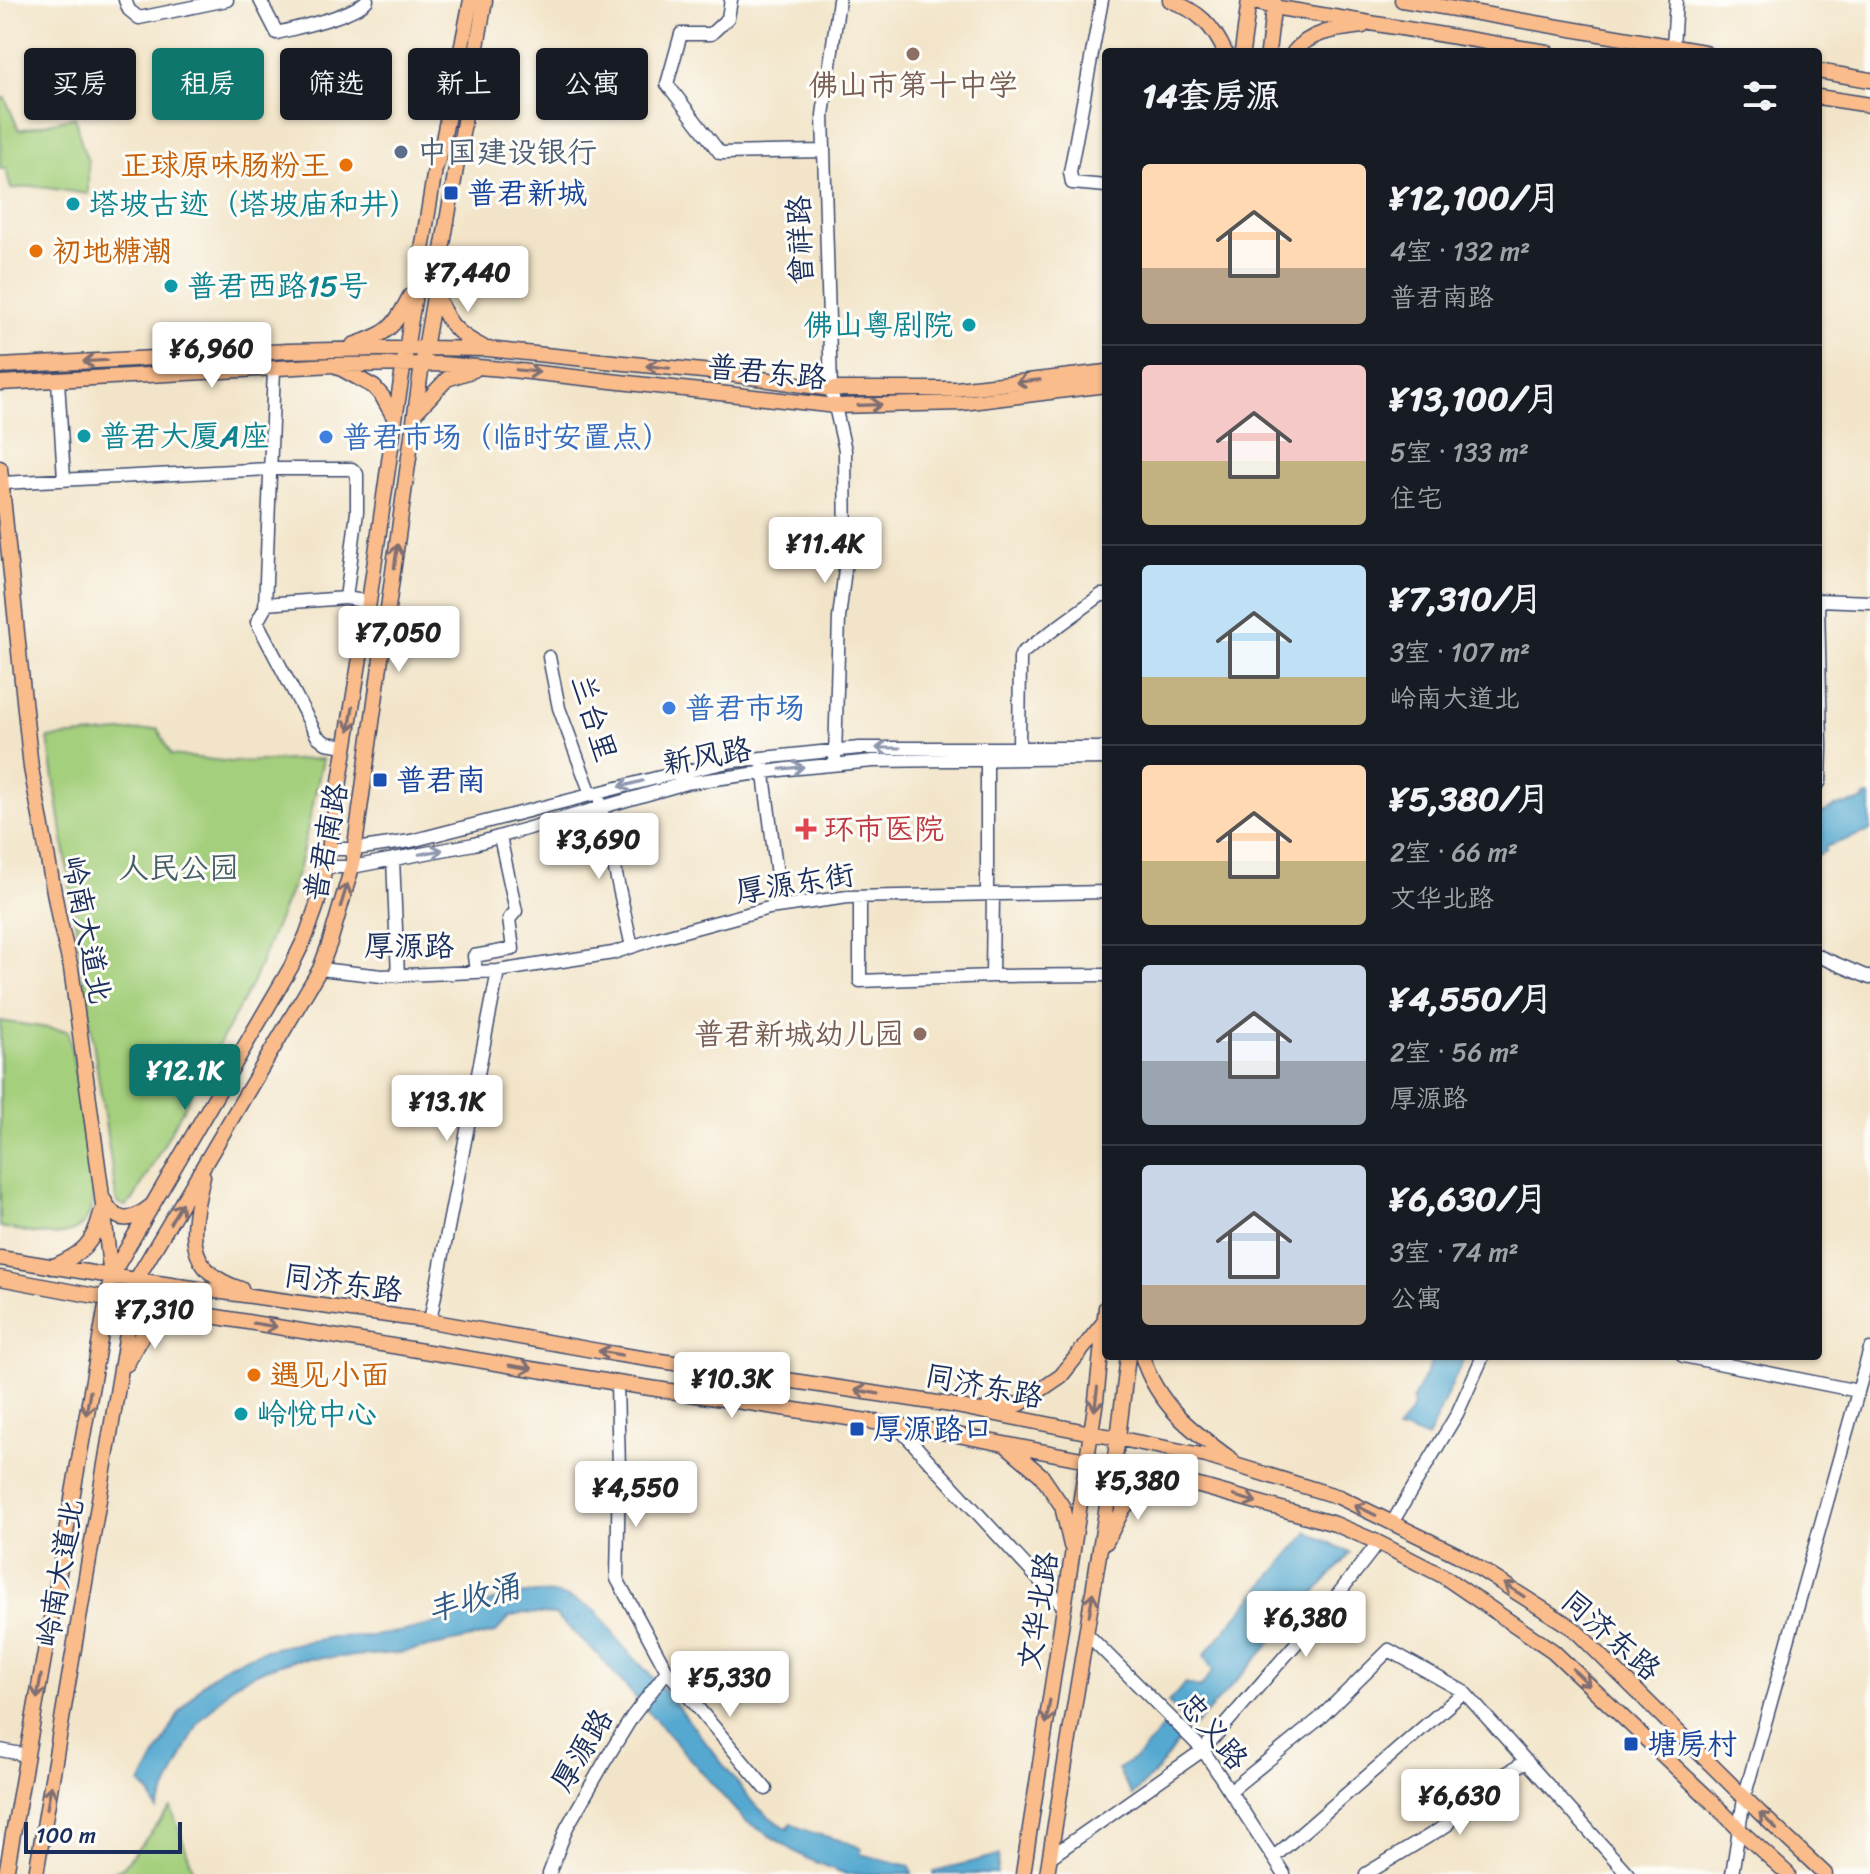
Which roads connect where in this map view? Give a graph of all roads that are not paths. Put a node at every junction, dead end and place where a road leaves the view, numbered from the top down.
1 (125, 0) edge
2 (227, 0) edge
3 (260, 0) edge
4 (367, 0) edge
5 (471, 0) edge
6 (485, 0) edge
7 (731, 0) edge
8 (839, 0) edge
9 (1102, 0) edge
10 (1170, 0) edge
11 (1249, 0) edge
12 (1402, 0) edge
13 (1428, 0) edge
14 (1676, 0) edge
15 (1273, 3) edge
16 (1443, 7) junction
17 (1377, 24) junction
18 (1673, 47) junction
19 (1223, 48) edge
20 (1243, 48) edge
21 (1268, 48) edge
22 (1297, 48) edge
23 (1523, 48) edge
24 (1679, 48) edge
25 (1822, 71) edge
26 (1870, 77) edge
27 (1822, 98) edge
28 (1870, 105) edge
29 (824, 151) junction
30 (1102, 186) edge
31 (417, 281) junction
32 (436, 290) junction
33 (425, 348) junction
34 (406, 349) junction
35 (487, 349) junction
36 (335, 358) junction
37 (422, 364) junction
38 (404, 365) junction
39 (0, 366) edge
40 (483, 367) junction
41 (274, 368) junction
42 (1102, 372) edge
43 (58, 380) junction
44 (0, 383) edge
45 (1102, 386) edge
46 (831, 389) junction
47 (836, 406) junction
48 (415, 413) junction
49 (395, 419) junction
50 (269, 469) junction
51 (1, 476) edge
52 (64, 479) junction
53 (1102, 595) edge
54 (346, 598) junction
55 (1822, 600) edge
56 (369, 602) junction
57 (1870, 602) edge
58 (265, 604) junction
59 (549, 657) dead end
60 (346, 746) junction
61 (1019, 748) junction
62 (1102, 748) edge
63 (837, 750) junction
64 (762, 758) junction
65 (1102, 758) edge
66 (987, 760) junction
67 (834, 764) junction
68 (764, 772) junction
69 (594, 794) junction
70 (601, 808) junction
71 (500, 837) junction
72 (329, 849) junction
73 (355, 849) junction
74 (393, 859) junction
75 (326, 867) junction
76 (352, 867) junction
77 (1102, 892) edge
78 (990, 894) junction
79 (860, 897) junction
80 (781, 906) junction
81 (632, 947) junction
82 (1822, 958) edge
83 (320, 969) junction
84 (498, 971) junction
85 (476, 972) junction
86 (1102, 975) edge
87 (398, 976) junction
88 (992, 976) junction
89 (1870, 978) edge
90 (206, 1162) junction
91 (102, 1196) junction
92 (155, 1202) junction
93 (0, 1258) edge
94 (52, 1267) junction
95 (111, 1277) junction
96 (0, 1278) edge
97 (136, 1280) junction
98 (107, 1298) junction
99 (272, 1299) junction
100 (132, 1303) junction
101 (183, 1311) junction
102 (1102, 1318) edge
103 (430, 1321) junction
104 (1102, 1343) edge
105 (1870, 1349) edge
106 (1128, 1360) edge
107 (1143, 1360) edge
108 (1481, 1360) edge
109 (1703, 1360) edge
110 (120, 1378) junction
111 (617, 1383) junction
112 (1858, 1391) junction
113 (972, 1409) junction
114 (896, 1425) junction
115 (1091, 1433) junction
116 (1118, 1438) junction
117 (1004, 1444) junction
118 (1087, 1460) junction
119 (1113, 1465) junction
120 (1242, 1467) junction
121 (1172, 1480) junction
122 (1392, 1522) junction
123 (1377, 1542) junction
124 (1073, 1553) junction
125 (1098, 1557) junction
126 (1065, 1608) junction
127 (49, 1627) junction
128 (1086, 1633) junction
129 (667, 1671) junction
130 (69, 1681) junction
131 (1464, 1692) junction
132 (1200, 1747) junction
133 (0, 1750) edge
134 (27, 1755) junction
135 (1527, 1761) junction
136 (766, 1789) dead end
137 (1230, 1791) junction
138 (1744, 1798) junction
139 (1739, 1829) junction
140 (1274, 1857) junction
141 (1049, 1858) junction
142 (6, 1874) edge
143 (36, 1874) edge
144 (549, 1874) edge
145 (1023, 1874) edge
146 (1047, 1874) edge
147 (1284, 1874) edge
148 (1366, 1874) edge
149 (1628, 1874) edge
150 (1732, 1874) edge
151 (1788, 1874) edge
152 (1825, 1874) edge

1 - 2 street
3 - 4 street
5 - 31 main road, 普君南路
6 - 32 main road, 普君南路
7 - 29 street
8 - 29 street, 曾祥路
9 - 30 street
10 - 19 main road
11 - 15 main road
11 - 20 main road
12 - 16 main road
13 - 16 main road
14 - 18 street
15 - 17 main road
15 - 21 main road
16 - 18 main road
17 - 22 main road
17 - 23 main road
18 - 24 main road
25 - 26 main road
27 - 28 main road
29 - 46 street, 曾祥路
31 - 34 main road, 普君南路
31 - 36 main road
32 - 33 main road, 普君南路
32 - 35 main road
33 - 34 main road, 普君东路
33 - 35 main road, 普君东路
33 - 37 main road, 普君南路
34 - 36 main road, 普君东路
34 - 38 main road, 普君南路
46 -> 35 main road, 普君东路
36 - 38 main road, 普君东路
36 -> 39 main road
36 - 41 main road
36 - 49 main road
37 - 38 main road, 普君东路
37 - 40 main road, 普君东路
37 - 48 main road, 普君南路
38 - 49 main road, 普君南路
40 -> 47 main road, 普君东路
40 - 48 main road
41 - 43 main road
41 - 50 street, 普君南路
42 -> 46 main road, 普君东路
43 - 44 main road
43 - 52 street
47 -> 45 main road, 普君东路
46 - 47 street, 曾祥路
47 - 63 street, 曾祥路
73 -> 48 main road, 普君南路
49 - 56 main road, 普君南路
50 - 52 street
50 - 54 street
50 - 58 street, 普君南路
51 - 52 street
51 - 91 main road, 岭南大道北
53 - 61 street
54 - 56 street
54 - 58 street
55 - 57 street
56 -> 60 main road, 普君南路
58 - 60 street, 普君南路
59 - 69 street, 兰台里
60 - 72 main road, 普君南路
61 - 62 street, 新风路
61 -> 63 street, 新风路
63 - 64 street, 新风路
63 - 67 street, 曾祥路
64 - 68 street
64 -> 69 street, 新风路
65 - 66 street, 新风路
66 - 67 street, 新风路
66 - 78 street
68 -> 67 street, 新风路
68 - 70 street, 新风路
68 - 80 street
69 - 70 street, 兰台里
69 - 73 street, 新风路
70 - 71 street, 新风路
70 - 81 street, 兰台里
74 -> 71 street, 新风路
71 - 85 street
72 - 73 street, 新风路
72 - 75 main road, 普君南路
73 - 76 main road, 普君南路
74 - 76 street, 新风路
74 - 87 street
75 - 76 street, 新风路
75 - 92 main road, 普君南路
83 -> 76 main road, 普君南路
77 - 78 street, 厚源东街
78 - 79 street, 厚源东街
78 - 88 street
79 - 80 street, 厚源东街
79 - 88 street
80 - 81 street, 厚源东街
81 - 84 street, 厚源东街
82 - 89 street
83 - 87 street, 厚源路
83 - 90 main road, 普君南路
84 - 85 street, 厚源路
84 - 103 street
85 - 87 street, 厚源路
86 - 88 street
97 -> 90 main road, 普君南路
90 - 99 main road
91 - 92 main road
91 - 94 main road
91 - 95 main road, 岭南大道北
92 - 95 main road, 普君南路
93 - 94 main road, 同济东路
94 - 95 main road, 同济东路
95 - 97 main road, 同济东路
95 - 98 main road, 岭南大道北
96 - 98 main road, 同济东路
97 - 99 main road, 同济东路
97 - 100 main road, 岭南大道北
98 - 100 main road, 同济东路
98 -> 127 main road, 岭南大道北
99 - 103 main road, 同济东路
100 - 101 main road, 同济东路
100 - 110 main road, 岭南大道北
101 - 110 main road
101 -> 111 main road, 同济东路
102 - 113 main road
113 -> 103 main road, 同济东路
104 -> 115 main road, 文华北路
105 - 112 street
106 - 116 main road, 文华北路
107 - 120 main road
108 - 122 street
109 - 112 street
110 - 130 main road, 岭南大道北
111 - 114 main road, 同济东路
111 - 129 street
112 - 138 street
113 - 115 main road, 同济东路
114 - 117 main road, 同济东路
114 - 126 street
115 - 116 main road, 同济东路
115 - 118 main road, 文华北路
116 - 119 main road, 文华北路
116 - 120 main road, 同济东路
117 - 118 main road, 同济东路
117 - 124 main road
118 - 119 main road, 同济东路
118 - 124 main road, 文华北路
119 - 121 main road, 同济东路
119 - 125 main road, 文华北路
122 -> 120 main road, 同济东路
121 -> 123 main road, 同济东路
121 - 125 main road
138 -> 122 main road, 同济东路
123 - 132 street
123 -> 139 main road, 同济东路
124 - 126 main road, 文华北路
128 -> 125 main road, 文华北路
126 -> 145 main road, 文华北路
127 - 130 main road
127 -> 134 main road, 岭南大道北
128 - 132 street, 忠义路
128 - 141 main road, 文华北路
129 - 136 street
129 - 144 street, 厚源路
143 -> 130 main road, 岭南大道北
131 - 135 street
131 - 137 street
131 - 140 street
132 - 137 street, 忠义路
132 - 141 street
133 - 134 street
134 - 142 main road, 岭南大道北
135 - 148 street
135 - 149 street
137 - 140 street, 忠义路
138 - 139 street
152 -> 138 main road, 同济东路
139 - 150 street
139 - 151 main road, 同济东路
140 - 147 street, 忠义路
141 - 146 main road, 文华北路

